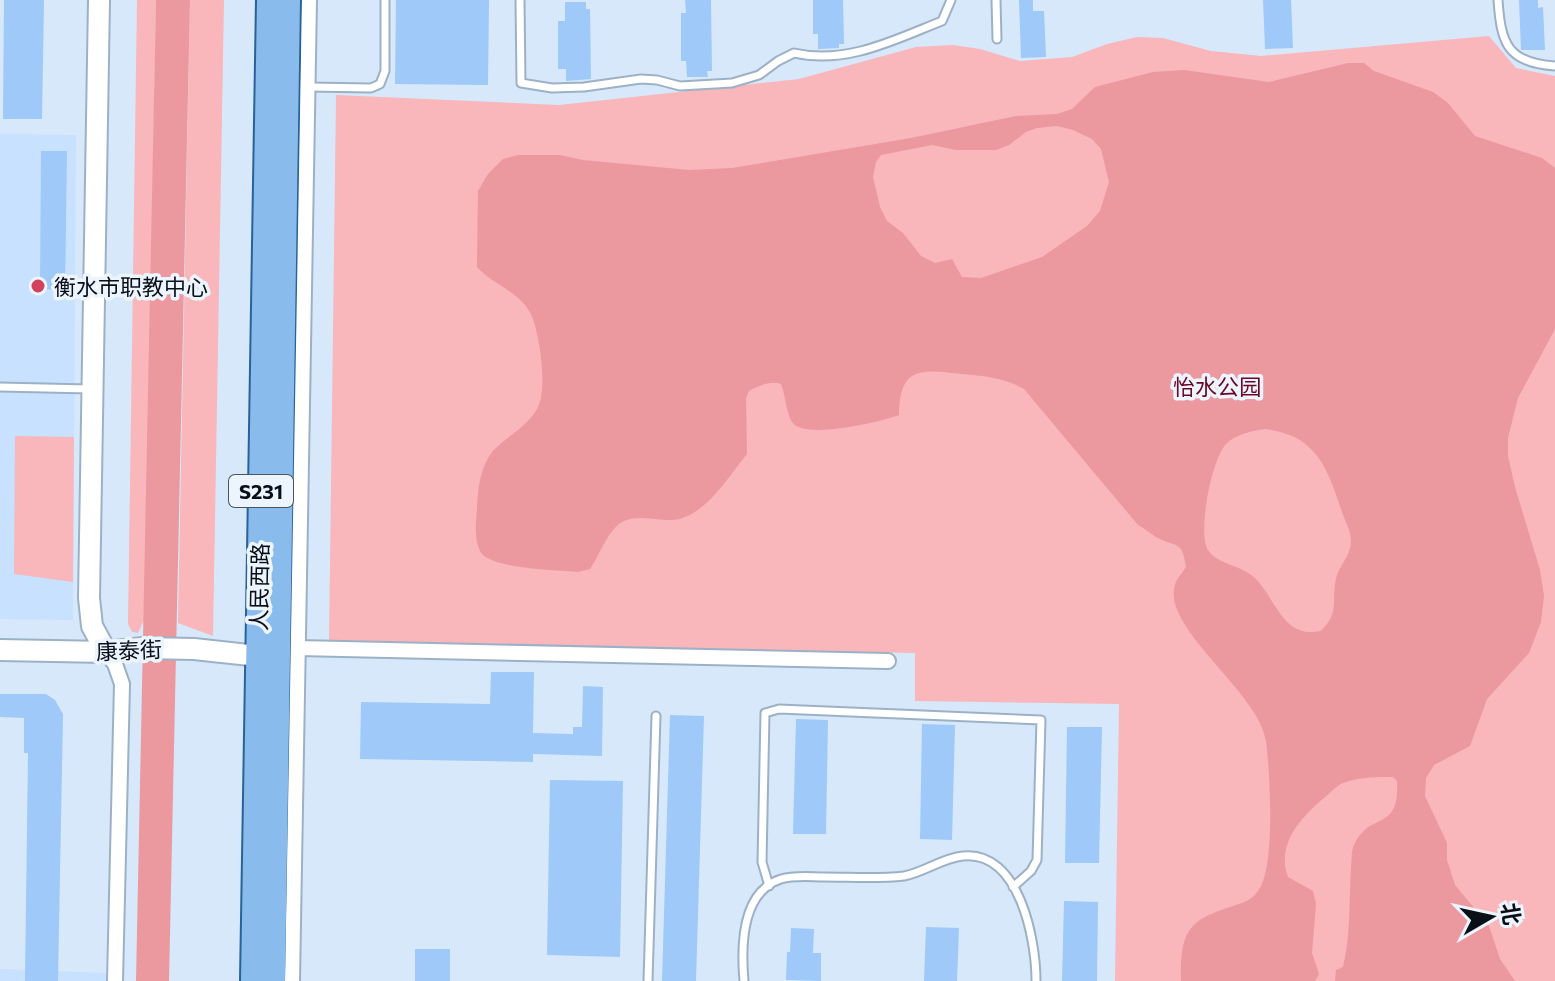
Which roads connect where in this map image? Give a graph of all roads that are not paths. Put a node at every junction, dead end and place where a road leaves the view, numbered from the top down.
1 (99, 0) edge
2 (268, 0) edge
3 (289, 0) edge
4 (309, 0) edge
5 (385, 0) edge
6 (520, 0) edge
7 (951, 0) edge
8 (996, 0) edge
9 (1498, 0) edge
10 (997, 39) dead end
11 (1555, 66) edge
12 (307, 87) junction
13 (0, 387) edge
14 (92, 389) junction
15 (298, 648) junction
16 (0, 650) edge
17 (106, 652) junction
18 (258, 656) junction
19 (888, 661) dead end
20 (656, 716) dead end
21 (769, 886) junction
22 (1013, 887) junction
23 (115, 981) edge
24 (252, 981) edge
25 (274, 981) edge
26 (292, 981) edge
27 (648, 981) edge
28 (744, 981) edge
29 (1036, 981) edge

1 - 14 street
2 - 18 main road, 人民西路 / S231
3 - 25 main road, 人民西路 / S231
4 - 12 street
5 - 12 lane
6 - 7 lane
8 - 10 lane
9 - 11 lane
12 - 15 street
13 - 14 lane
14 - 17 street
15 - 19 street
15 - 26 street
16 - 17 street, 康泰街
17 - 18 street, 康泰街
17 - 23 street
18 - 24 main road, 人民西路 / S231
20 - 27 lane
21 - 22 lane
21 - 22 lane
21 - 28 lane
22 - 29 lane

